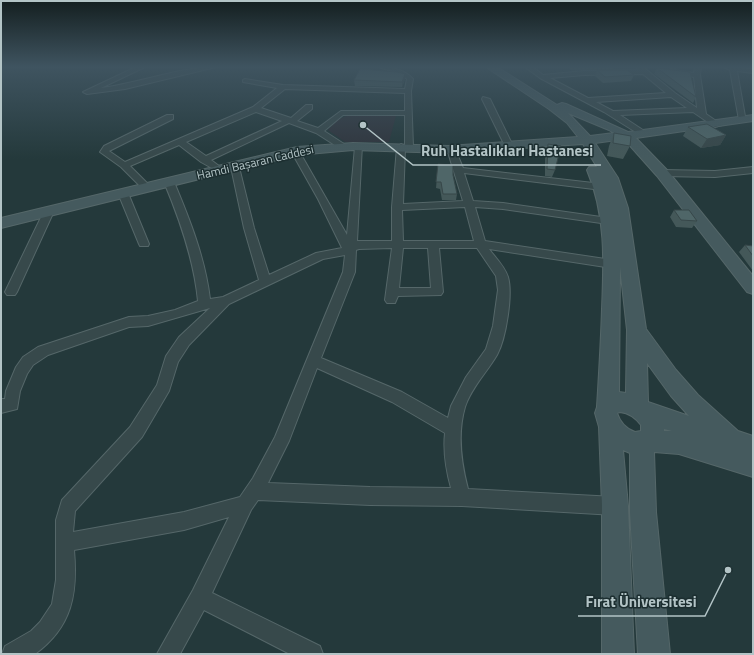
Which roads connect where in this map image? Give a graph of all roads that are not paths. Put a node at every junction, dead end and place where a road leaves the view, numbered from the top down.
1 (270, 98) edge
2 (408, 98) edge
3 (527, 98) edge
4 (537, 98) edge
5 (548, 98) edge
6 (580, 98) edge
7 (627, 98) edge
8 (676, 98) edge
9 (700, 98) edge
10 (740, 98) edge
11 (486, 99) dead end
12 (585, 100) junction
13 (309, 107) dead end
14 (256, 109) junction
15 (694, 110) junction
16 (408, 113) junction
17 (612, 113) junction
18 (702, 115) junction
19 (170, 117) dead end
20 (748, 119) edge
21 (291, 121) junction
22 (718, 125) junction
23 (320, 131) junction
24 (645, 134) junction
25 (626, 136) junction
26 (581, 140) junction
27 (180, 142) junction
28 (341, 146) junction
29 (508, 146) junction
30 (359, 147) junction
31 (405, 147) junction
32 (451, 149) junction
33 (295, 151) junction
34 (204, 160) junction
35 (124, 165) junction
36 (236, 167) junction
37 (219, 169) junction
38 (459, 170) junction
39 (749, 171) edge
40 (662, 172) junction
41 (753, 180) edge
42 (169, 182) junction
43 (146, 188) junction
44 (602, 188) junction
45 (123, 193) junction
46 (467, 204) junction
47 (397, 207) junction
48 (49, 211) junction
49 (608, 221) junction
50 (1, 223) edge
51 (144, 244) dead end
52 (398, 244) junction
53 (433, 244) junction
54 (480, 244) junction
55 (349, 250) junction
56 (612, 264) junction
57 (265, 282) junction
58 (753, 288) edge
59 (10, 292) dead end
60 (225, 301) junction
61 (205, 305) junction
62 (637, 330) junction
63 (315, 361) junction
64 (1, 406) edge
65 (641, 410) junction
66 (609, 417) junction
67 (452, 429) junction
68 (731, 440) junction
69 (645, 441) junction
70 (753, 447) edge
71 (753, 466) edge
72 (249, 497) junction
73 (462, 497) junction
74 (615, 506) junction
75 (64, 543) junction
76 (200, 597) junction
77 (21, 653) edge
78 (168, 654) edge
79 (312, 654) edge
80 (618, 654) edge
81 (654, 654) edge

1 - 14 street
2 - 16 street
3 - 26 main road
4 - 26 main road
5 - 25 main road
6 - 12 street
7 - 12 street
8 - 15 street
9 - 18 street
10 - 20 street
11 - 29 street
12 - 17 street
13 - 21 street
14 - 21 street
14 - 27 street
15 - 17 street
15 - 18 street
16 - 23 street
16 - 31 street
17 - 24 street
18 - 22 street
19 - 35 street
20 - 22 main road, Hamdi Başaran Caddesi
21 - 23 street
21 - 34 street
22 - 24 main road, Hamdi Başaran Caddesi
23 - 28 street
24 - 25 main road, Hamdi Başaran Caddesi
25 - 26 main road, Hamdi Başaran Caddesi
25 - 40 main road
26 - 29 main road, Hamdi Başaran Caddesi
26 - 44 main road
26 - 62 main road
27 - 34 street
27 - 35 street
28 - 30 main road, Hamdi Başaran Caddesi
28 - 33 main road, Hamdi Başaran Caddesi
29 - 32 main road, Hamdi Başaran Caddesi
30 - 31 main road, Hamdi Başaran Caddesi
30 - 55 street
31 - 32 main road, Hamdi Başaran Caddesi
31 - 47 street
32 - 38 street
33 - 36 main road, Hamdi Başaran Caddesi
33 - 55 street
34 - 37 street
35 - 43 street
36 - 37 main road, Hamdi Başaran Caddesi
36 - 57 street
37 - 42 main road, Hamdi Başaran Caddesi
38 - 44 street
38 - 46 street
39 - 40 street
39 - 41 street
40 - 58 main road
42 - 43 main road, Hamdi Başaran Caddesi
42 - 61 street
43 - 45 main road, Hamdi Başaran Caddesi
44 - 49 main road
45 - 48 main road, Hamdi Başaran Caddesi
45 - 51 street
46 - 47 street
46 - 49 street
46 - 54 street
47 - 52 street
48 - 50 main road, Hamdi Başaran Caddesi
48 - 59 street
49 - 56 main road
52 - 53 street
52 - 53 street
52 - 55 street
53 - 54 street
54 - 56 street
54 - 67 street
55 - 57 street
55 - 63 street
56 - 66 main road
57 - 60 street
60 - 61 street
60 - 75 street
61 - 64 street
62 - 65 main road
62 - 68 main road
63 - 67 street
63 - 72 street
65 - 66 main road
65 - 68 main road
65 - 69 main road
66 - 69 main road
66 - 74 main road
67 - 73 street
68 - 70 main road
69 - 71 main road
69 - 81 main road
72 - 73 street
72 - 75 street
72 - 76 street
73 - 74 street
74 - 80 main road
75 - 77 street
76 - 78 street
76 - 79 street

